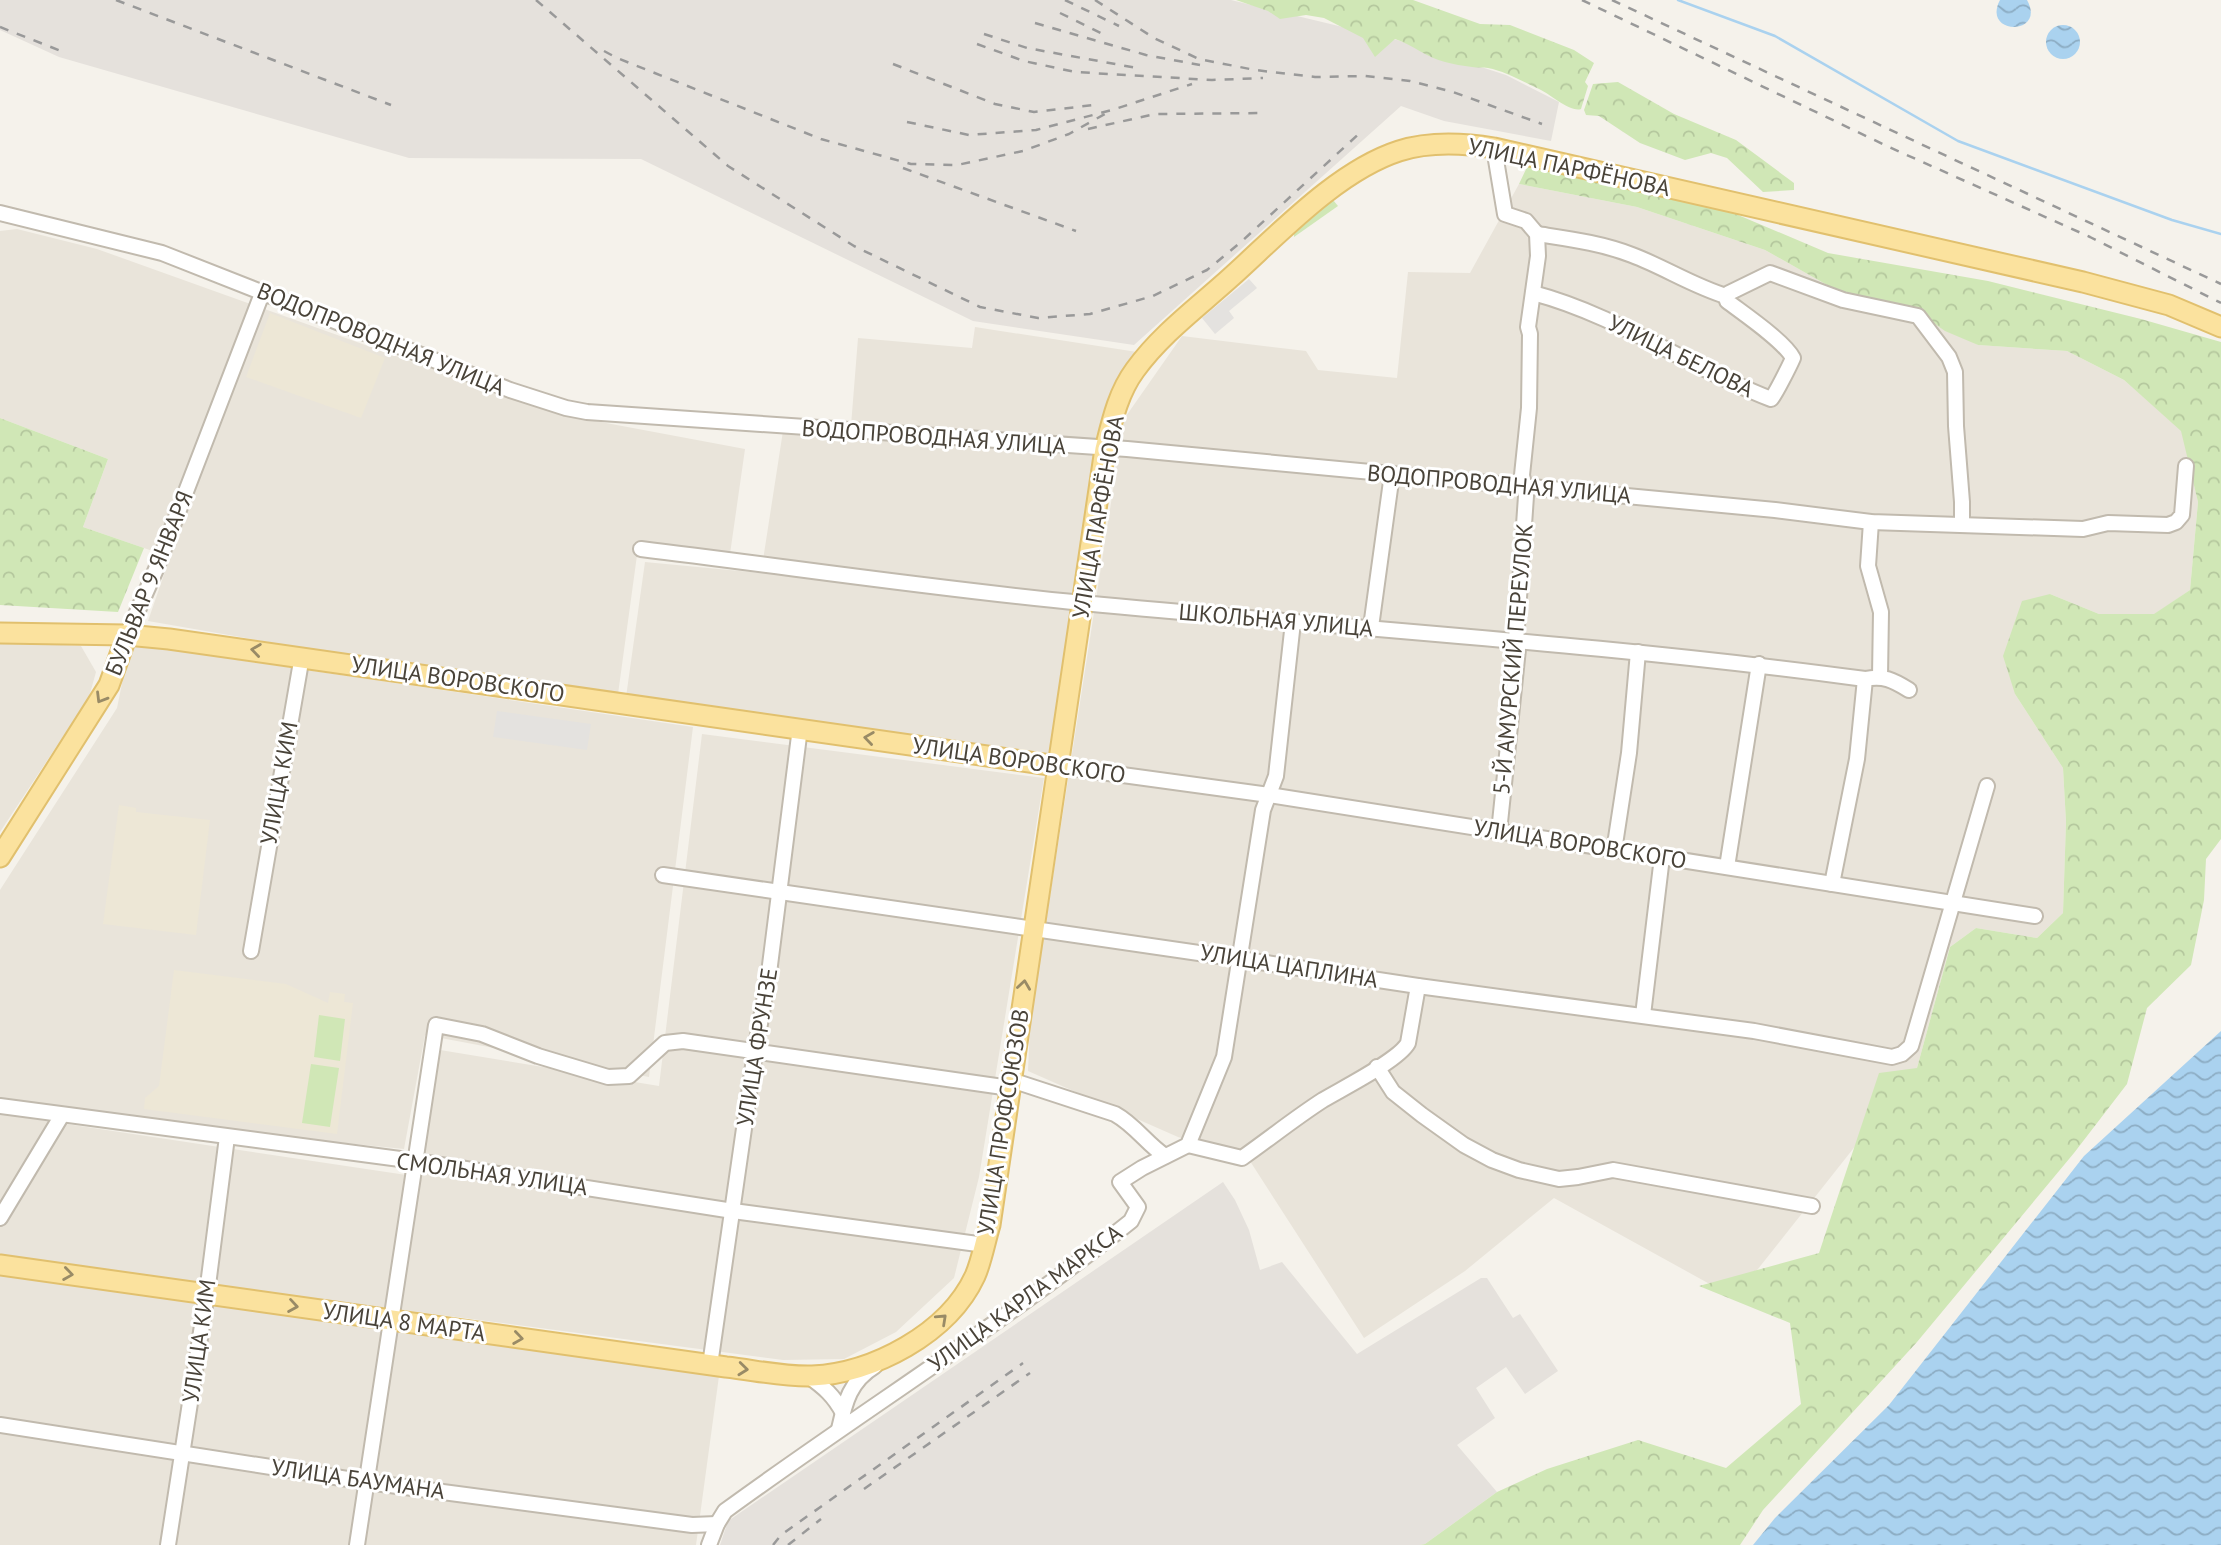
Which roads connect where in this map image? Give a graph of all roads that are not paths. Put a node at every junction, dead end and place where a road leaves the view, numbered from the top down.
1 (1494, 148) junction
2 (0, 212) edge
3 (1537, 234) junction
4 (263, 291) junction
5 (1533, 293) junction
6 (1726, 296) junction
7 (2221, 327) edge
8 (1105, 449) junction
9 (2186, 467) dead end
10 (1392, 474) junction
11 (1524, 486) junction
12 (1871, 522) junction
13 (1962, 525) junction
14 (641, 549) dead end
15 (1082, 603) junction
16 (1293, 622) junction
17 (1371, 627) junction
18 (0, 633) edge
19 (127, 635) junction
20 (1516, 641) junction
21 (1638, 652) junction
22 (302, 656) junction
23 (1759, 664) junction
24 (1880, 676) junction
25 (1865, 679) junction
26 (1909, 690) dead end
27 (800, 728) junction
28 (1057, 766) junction
29 (1987, 786) dead end
30 (1269, 795) junction
31 (1499, 832) junction
32 (1614, 850) junction
33 (1662, 857) junction
34 (0, 858) edge
35 (1727, 867) junction
36 (663, 876) dead end
37 (1832, 884) junction
38 (780, 892) junction
39 (1952, 904) junction
40 (2035, 916) dead end
41 (1032, 928) junction
42 (251, 951) dead end
43 (1240, 959) junction
44 (1418, 986) junction
45 (1643, 1015) junction
46 (755, 1052) junction
47 (1377, 1067) junction
48 (1011, 1084) junction
49 (0, 1106) edge
50 (62, 1115) junction
51 (227, 1137) junction
52 (1188, 1146) junction
53 (1165, 1156) junction
54 (415, 1161) junction
55 (1812, 1206) dead end
56 (733, 1211) junction
57 (0, 1218) edge
58 (985, 1245) junction
59 (0, 1265) edge
60 (207, 1293) junction
61 (392, 1321) junction
62 (886, 1359) junction
63 (710, 1365) junction
64 (808, 1376) junction
65 (843, 1413) junction
66 (0, 1426) edge
67 (839, 1429) junction
68 (183, 1452) junction
69 (367, 1482) junction
70 (717, 1524) junction
71 (168, 1545) edge
72 (357, 1545) edge
73 (709, 1545) edge

1 - 3 street
1 - 7 main road, УЛИЦА ПАРФЁНОВА
1 - 8 main road, УЛИЦА ПАРФЁНОВА
2 - 4 street, ВОДОПРОВОДНАЯ УЛИЦА
3 - 5 street, 5-Й АМУРСКИЙ ПЕРЕУЛОК
3 - 6 street
4 - 8 street, ВОДОПРОВОДНАЯ УЛИЦА
4 - 19 street, БУЛЬВАР 9 ЯНВАРЯ
5 - 6 street, УЛИЦА БЕЛОВА
5 - 11 street, 5-Й АМУРСКИЙ ПЕРЕУЛОК
6 - 13 street
8 - 10 street, ВОДОПРОВОДНАЯ УЛИЦА
8 - 15 main road, УЛИЦА ПАРФЁНОВА
9 - 13 street, ВОДОПРОВОДНАЯ УЛИЦА
10 - 11 street, ВОДОПРОВОДНАЯ УЛИЦА
10 - 17 street
11 - 12 street, ВОДОПРОВОДНАЯ УЛИЦА
11 - 20 street, 5-Й АМУРСКИЙ ПЕРЕУЛОК
12 - 13 street, ВОДОПРОВОДНАЯ УЛИЦА
12 - 24 street
14 - 15 street, ШКОЛЬНАЯ УЛИЦА
15 - 16 street, ШКОЛЬНАЯ УЛИЦА
15 - 28 main road, УЛИЦА ПАРФЁНОВА
16 - 17 street, ШКОЛЬНАЯ УЛИЦА
16 - 30 street
17 - 20 street, ШКОЛЬНАЯ УЛИЦА
18 - 19 main road, УЛИЦА ВОРОВСКОГО
22 -> 19 main road, УЛИЦА ВОРОВСКОГО
19 -> 34 main road, БУЛЬВАР 9 ЯНВАРЯ
20 - 21 street, ШКОЛЬНАЯ УЛИЦА
20 - 31 street, 5-Й АМУРСКИЙ ПЕРЕУЛОК
21 - 23 street, ШКОЛЬНАЯ УЛИЦА
21 - 32 street
22 - 27 main road, УЛИЦА ВОРОВСКОГО
22 - 42 street, УЛИЦА КИМ
23 - 25 street, ШКОЛЬНАЯ УЛИЦА
23 - 35 street
24 - 25 street, ШКОЛЬНАЯ УЛИЦА
24 - 26 street
25 - 37 street
28 -> 27 main road, УЛИЦА ВОРОВСКОГО
27 - 38 street, УЛИЦА ФРУНЗЕ
28 - 30 street, УЛИЦА ВОРОВСКОГО
28 - 41 main road, УЛИЦА ПРОФСОЮЗОВ
29 - 39 street
30 - 31 street, УЛИЦА ВОРОВСКОГО
30 - 43 street
31 - 32 street, УЛИЦА ВОРОВСКОГО
32 - 33 street, УЛИЦА ВОРОВСКОГО
33 - 35 street, УЛИЦА ВОРОВСКОГО
33 - 45 street
35 - 37 street, УЛИЦА ВОРОВСКОГО
36 - 38 street, УЛИЦА ЦАПЛИНА
37 - 39 street, УЛИЦА ВОРОВСКОГО
38 - 41 street, УЛИЦА ЦАПЛИНА
38 - 46 street, УЛИЦА ФРУНЗЕ
39 - 40 street, УЛИЦА ВОРОВСКОГО
39 - 45 street, УЛИЦА ЦАПЛИНА
41 - 43 street, УЛИЦА ЦАПЛИНА
48 -> 41 main road, УЛИЦА ПРОФСОЮЗОВ
43 - 44 street, УЛИЦА ЦАПЛИНА
43 - 52 street
44 - 45 street, УЛИЦА ЦАПЛИНА
44 - 47 street
46 - 48 street
46 - 54 street
46 - 56 street, УЛИЦА ФРУНЗЕ
47 - 52 street
47 - 55 street
48 - 53 street
48 - 58 main road, УЛИЦА ПРОФСОЮЗОВ
49 - 50 street, СМОЛЬНАЯ УЛИЦА
50 - 51 street, СМОЛЬНАЯ УЛИЦА
50 - 57 street
51 - 54 street, СМОЛЬНАЯ УЛИЦА
51 - 60 street, УЛИЦА КИМ
52 - 53 street, УЛИЦА КАРЛА МАРКСА
53 - 67 street, УЛИЦА КАРЛА МАРКСА
54 - 56 street, СМОЛЬНАЯ УЛИЦА
54 - 61 street
56 - 58 street, СМОЛЬНАЯ УЛИЦА
56 - 63 street, УЛИЦА ФРУНЗЕ
62 -> 58 main road, УЛИЦА ПРОФСОЮЗОВ
59 -> 60 main road, УЛИЦА 8 МАРТА
60 -> 61 main road, УЛИЦА 8 МАРТА
60 - 68 street, УЛИЦА КИМ
61 -> 63 main road, УЛИЦА 8 МАРТА
61 - 69 street
62 - 64 main road, УЛИЦА ПРОФСОЮЗОВ
62 - 65 street
63 -> 64 main road, УЛИЦА 8 МАРТА
64 - 65 street
65 - 67 street
66 - 68 street, УЛИЦА БАУМАНА
67 - 70 street, УЛИЦА КАРЛА МАРКСА
68 - 69 street, УЛИЦА БАУМАНА
68 - 71 street, УЛИЦА КИМ
69 - 70 street, УЛИЦА БАУМАНА
69 - 72 street
70 - 73 street, УЛИЦА КАРЛА МАРКСА

